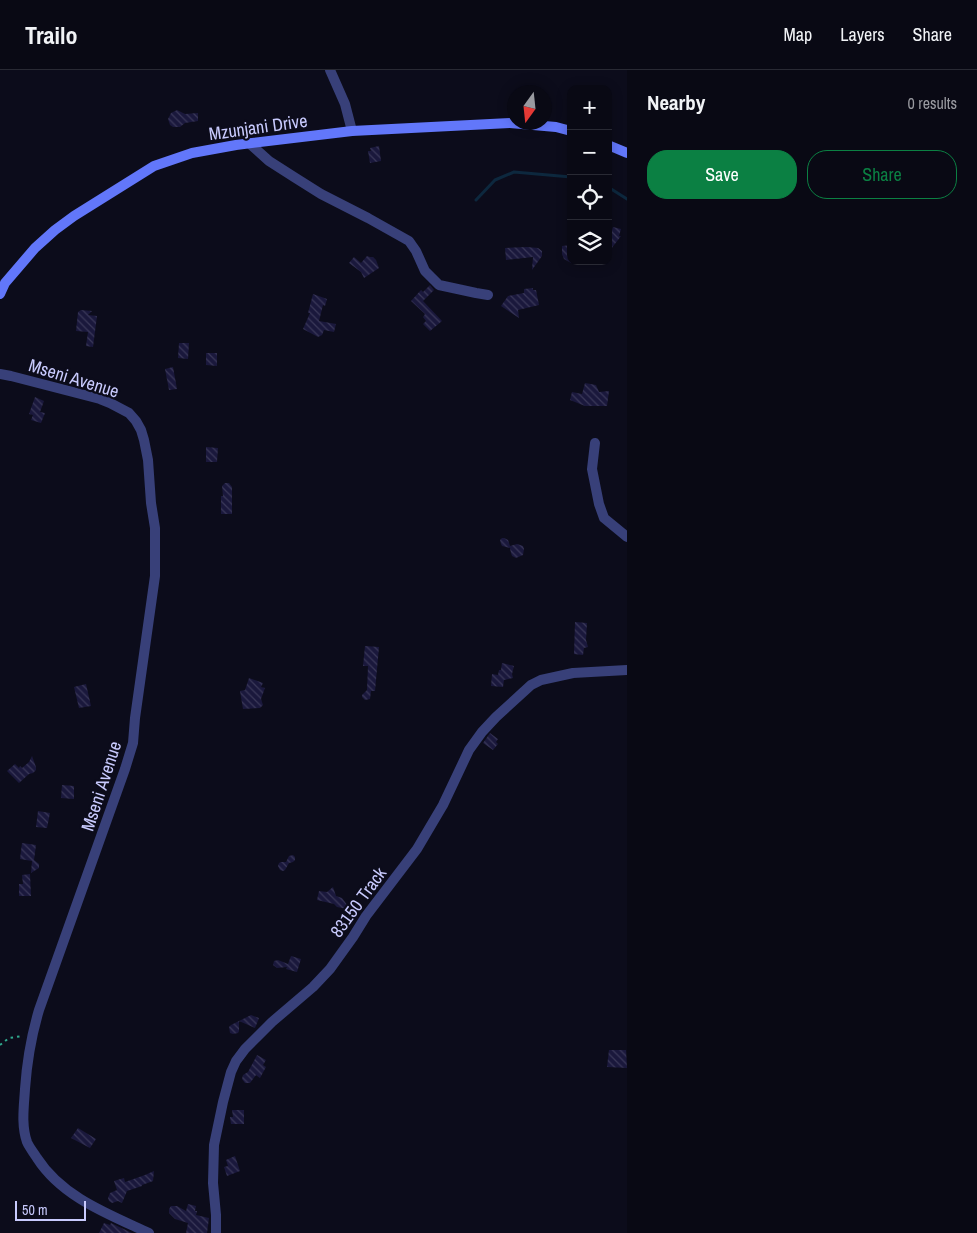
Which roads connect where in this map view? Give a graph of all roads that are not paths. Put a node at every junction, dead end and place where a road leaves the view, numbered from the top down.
1 (330, 70) edge
2 (352, 130) junction
3 (567, 130) edge
4 (249, 143) junction
5 (612, 147) edge
6 (627, 153) edge
7 (0, 294) edge
8 (488, 295) dead end
9 (0, 374) edge
10 (595, 443) dead end
11 (627, 537) edge
12 (627, 670) edge
13 (149, 1233) edge
14 (216, 1233) edge

1 - 2 street
2 - 3 main road, Mzunjani Drive
2 - 4 main road, Mzunjani Drive
4 - 7 main road, Mzunjani Drive
4 - 8 street
5 - 6 main road
9 - 13 street, Mseni Avenue
10 - 11 street
12 - 14 street, 83150 Track

